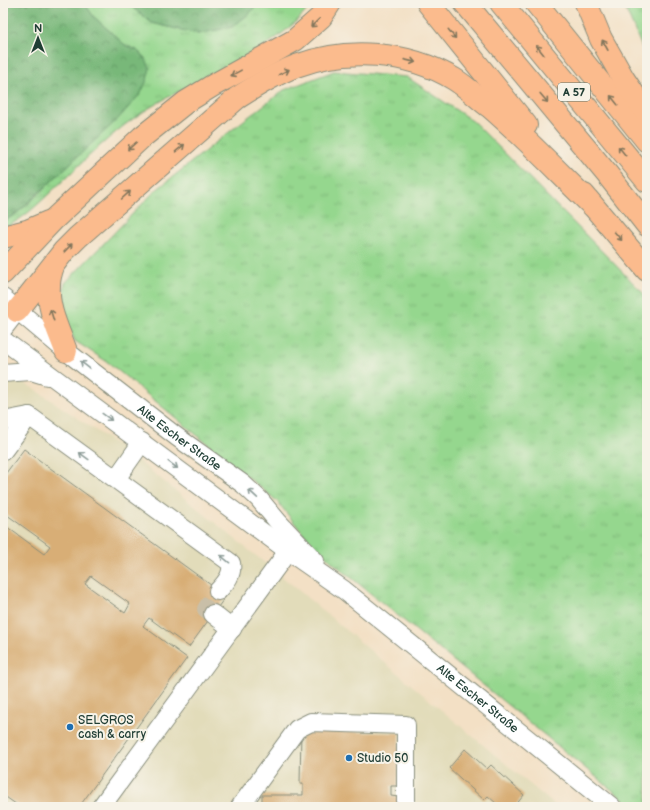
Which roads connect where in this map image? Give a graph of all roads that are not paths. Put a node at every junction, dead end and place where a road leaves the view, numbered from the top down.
1 (330, 3) edge
2 (428, 3) edge
3 (465, 3) edge
4 (501, 3) edge
5 (536, 3) edge
6 (586, 3) edge
7 (647, 114) edge
8 (647, 141) edge
9 (647, 181) edge
10 (593, 206) junction
11 (53, 220) junction
12 (647, 225) edge
13 (3, 237) edge
14 (52, 266) junction
15 (647, 270) edge
16 (3, 273) edge
17 (10, 304) edge
18 (3, 329) edge
19 (3, 340) edge
20 (66, 351) junction
21 (3, 373) edge
22 (54, 378) junction
23 (29, 416) junction
24 (3, 421) edge
25 (142, 442) junction
26 (3, 450) edge
27 (116, 479) junction
28 (292, 546) junction
29 (218, 591) tunnel mouth
30 (213, 614) dead end
31 (232, 628) junction
32 (101, 807) edge
33 (240, 807) edge
34 (406, 807) edge
35 (612, 807) edge

1 -> 11 highway
2 -> 10 highway
3 -> 12 highway, A 57
9 -> 4 highway, A 57
8 -> 5 highway
7 -> 6 highway
14 -> 10 highway
10 -> 15 highway
11 - 13 highway
11 - 16 highway
14 - 17 highway
20 -> 14 highway
17 - 18 street
17 - 20 street, Alte Escher Straße
19 - 22 street, Alte Escher Straße
28 -> 20 street, Alte Escher Straße
21 - 22 street
22 -> 25 street, Alte Escher Straße
23 - 24 street
23 - 26 street
27 -> 23 street
25 - 27 street
25 -> 28 street, Alte Escher Straße
29 -> 27 street
28 - 31 street
28 - 35 street, Alte Escher Straße
30 - 31 street
31 - 32 street
33 - 34 street

